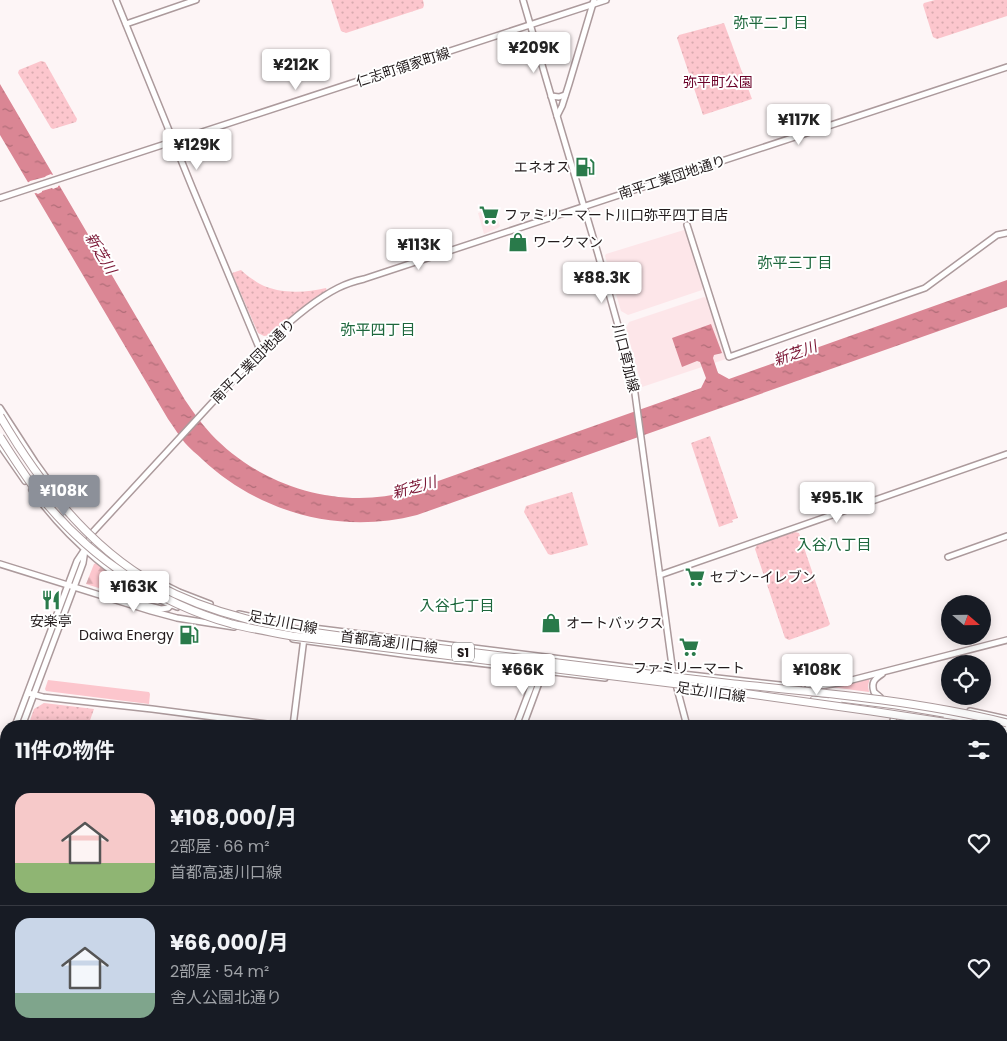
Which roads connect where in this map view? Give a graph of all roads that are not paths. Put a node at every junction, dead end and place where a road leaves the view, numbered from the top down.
1 (116, 0) edge
2 (196, 0) edge
3 (523, 0) edge
4 (606, 0) edge
5 (593, 2) edge
6 (126, 24) junction
7 (530, 25) junction
8 (1007, 67) edge
9 (566, 95) junction
10 (551, 96) junction
11 (557, 116) junction
12 (174, 142) junction
13 (0, 198) edge
14 (584, 206) junction
15 (687, 225) dead end
16 (1007, 233) edge
17 (260, 350) junction
18 (0, 408) edge
19 (0, 416) edge
20 (0, 437) edge
21 (0, 445) edge
22 (1007, 454) edge
23 (92, 533) junction
24 (1007, 536) edge
25 (85, 549) junction
26 (948, 557) dead end
27 (0, 564) edge
28 (660, 575) junction
29 (68, 585) junction
30 (74, 587) junction
31 (179, 592) junction
32 (171, 605) junction
33 (234, 627) junction
34 (306, 628) junction
35 (1007, 640) edge
36 (304, 641) junction
37 (540, 657) junction
38 (535, 670) junction
39 (542, 671) junction
40 (889, 671) junction
41 (673, 673) junction
42 (741, 681) junction
43 (677, 687) junction
44 (808, 688) junction
45 (31, 694) junction
46 (786, 694) junction
47 (741, 696) junction
48 (880, 696) junction
49 (894, 716) junction
50 (1007, 719) edge
51 (18, 720) edge
52 (24, 720) edge
53 (236, 720) edge
54 (294, 720) edge
55 (518, 720) edge
56 (525, 720) edge
57 (685, 720) edge
58 (893, 720) edge
59 (918, 720) edge
60 (930, 720) edge
61 (954, 720) edge
62 (979, 720) edge
63 (987, 720) edge

1 - 6 street
2 - 6 street
3 - 7 street, 川口草加線
4 - 5 street, 仁志町領家町線
5 - 7 street, 仁志町領家町線
5 - 9 street
6 - 12 street
7 - 10 street, 川口草加線
7 - 12 street, 仁志町領家町線
8 - 14 street, 南平工業団地通り
9 - 10 street
9 - 11 street
10 - 11 street, 川口草加線
11 - 14 street, 川口草加線
12 - 13 street, 仁志町領家町線
12 - 17 street
14 - 17 street, 南平工業団地通り
14 - 28 street, 川口草加線
15 - 16 street
17 - 23 street, 南平工業団地通り
18 - 23 street, 足立川口線
19 - 63 highway, 首都高速川口線 / S1, bridge
20 - 60 highway, 首都高速川口線 / S1, bridge
21 - 25 street, 足立川口線
22 - 28 street
23 - 25 street
23 - 31 street, 足立川口線
24 - 26 street
25 - 29 street
25 - 30 street
25 - 32 street, 足立川口線
27 - 29 street
28 - 41 street, 川口草加線
29 - 30 street
29 - 45 street
30 - 32 street
30 - 33 street
30 - 45 street
31 - 32 street
31 - 34 street, 足立川口線
32 - 33 street, 足立川口線
33 - 36 street, 足立川口線
34 - 36 street
34 - 37 street, 足立川口線
35 - 40 street
36 - 38 street, 足立川口線
36 - 54 street
37 - 38 street
37 - 39 street
37 - 41 street, 足立川口線
38 - 39 street, 足立川口線
38 - 55 street
39 - 43 street, 足立川口線
39 - 56 street
40 - 44 street
40 - 48 street
41 - 42 street, 足立川口線
41 - 43 street, 川口草加線
42 - 44 street, 足立川口線
42 - 46 highway
43 - 47 street, 足立川口線
43 - 57 street, 川口草加線
44 - 48 street, 足立川口線
45 - 51 street
45 - 52 street
45 - 53 street
46 - 47 highway
46 - 61 highway, bridge
46 - 62 highway, bridge
47 - 49 street, 足立川口線
48 - 50 street, 足立川口線
49 - 58 street
49 - 59 street, 足立川口線

